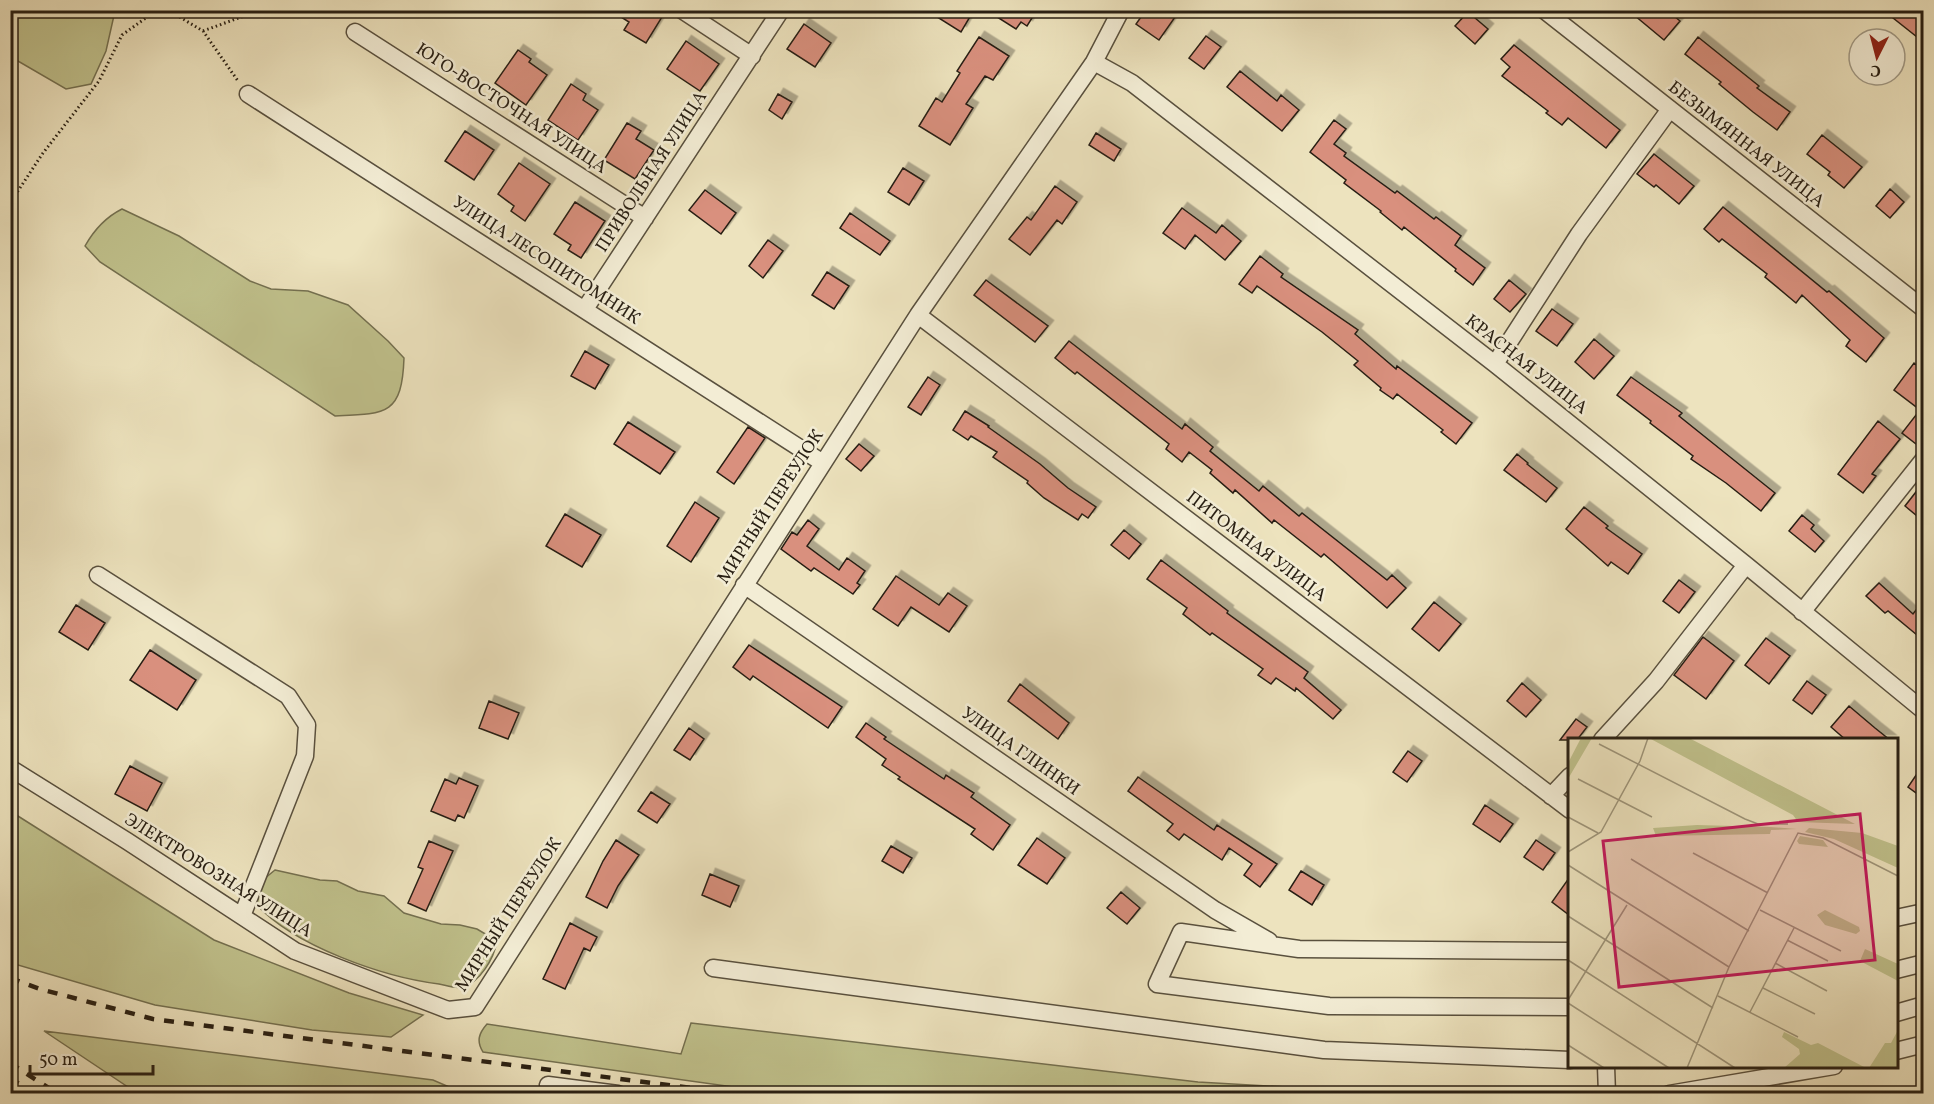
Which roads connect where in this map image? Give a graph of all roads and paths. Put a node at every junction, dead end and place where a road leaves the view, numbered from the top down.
1 (157, 10) edge
2 (168, 10) edge
3 (248, 10) edge
4 (682, 10) edge
5 (781, 10) edge
6 (1122, 10) edge
7 (1544, 10) edge
8 (203, 31) junction
9 (356, 32) dead end
10 (752, 56) junction
11 (1094, 62) junction
12 (248, 94) joint
13 (1670, 110) junction
14 (10, 203) edge
15 (645, 218) junction
16 (585, 309) junction
17 (1923, 309) edge
18 (918, 315) junction
19 (1495, 364) junction
20 (1923, 459) edge
21 (823, 463) junction
22 (1746, 565) junction
23 (98, 575) dead end
24 (744, 585) junction
25 (1802, 612) junction
26 (1923, 711) edge
27 (1604, 738) edge
28 (10, 768) edge
29 (1568, 777) edge
30 (1551, 796) junction
31 (1568, 809) edge
32 (1923, 912) edge
33 (242, 916) junction
34 (1898, 918) edge
35 (1277, 946) junction
36 (1568, 951) edge
37 (1923, 963) edge
38 (713, 968) dead end
39 (1898, 969) edge
40 (1923, 1005) edge
41 (1568, 1007) edge
42 (448, 1010) joint
43 (1898, 1012) edge
44 (1923, 1044) edge
45 (1898, 1050) edge
46 (1568, 1060) edge
47 (1606, 1068) edge
48 (1822, 1068) edge
49 (548, 1085) dead end
50 (618, 1094) edge
51 (1607, 1094) edge
52 (1669, 1094) edge

1 - 14 path
2 - 8 path
3 - 8 path
4 - 10 street
5 - 10 street, ПРИВОЛЬНАЯ УЛИЦА
6 - 11 street, МИРНЫЙ ПЕРЕУЛОК
7 - 13 street, БЕЗЫМЯННАЯ УЛИЦА
8 - 12 path
9 - 15 street, ЮГО-ВОСТОЧНАЯ УЛИЦА
10 - 15 street, ПРИВОЛЬНАЯ УЛИЦА
11 - 18 street, МИРНЫЙ ПЕРЕУЛОК
11 - 19 street, КРАСНАЯ УЛИЦА
12 - 16 street, УЛИЦА ЛЕСОПИТОМНИК
13 - 17 street, БЕЗЫМЯННАЯ УЛИЦА
13 - 19 street
15 - 16 street, ПРИВОЛЬНАЯ УЛИЦА
16 - 21 street, УЛИЦА ЛЕСОПИТОМНИК
18 - 21 street, МИРНЫЙ ПЕРЕУЛОК
18 - 30 street, ПИТОМНАЯ УЛИЦА
19 - 22 street, КРАСНАЯ УЛИЦА
20 - 25 street
21 - 24 street, МИРНЫЙ ПЕРЕУЛОК
22 - 25 street, КРАСНАЯ УЛИЦА
22 - 27 street
23 - 33 street
24 - 35 street, УЛИЦА ГЛИНКИ
24 - 42 street, МИРНЫЙ ПЕРЕУЛОК
25 - 26 street, КРАСНАЯ УЛИЦА
28 - 33 street, ЭЛЕКТРОВОЗНАЯ УЛИЦА
29 - 30 street
30 - 31 street, ПИТОМНАЯ УЛИЦА
32 - 34 street
33 - 42 street, ЭЛЕКТРОВОЗНАЯ УЛИЦА
35 - 36 street
35 - 41 street
37 - 39 street
38 - 46 street
40 - 43 street
44 - 45 street
47 - 51 street
48 - 52 street
49 - 50 street

